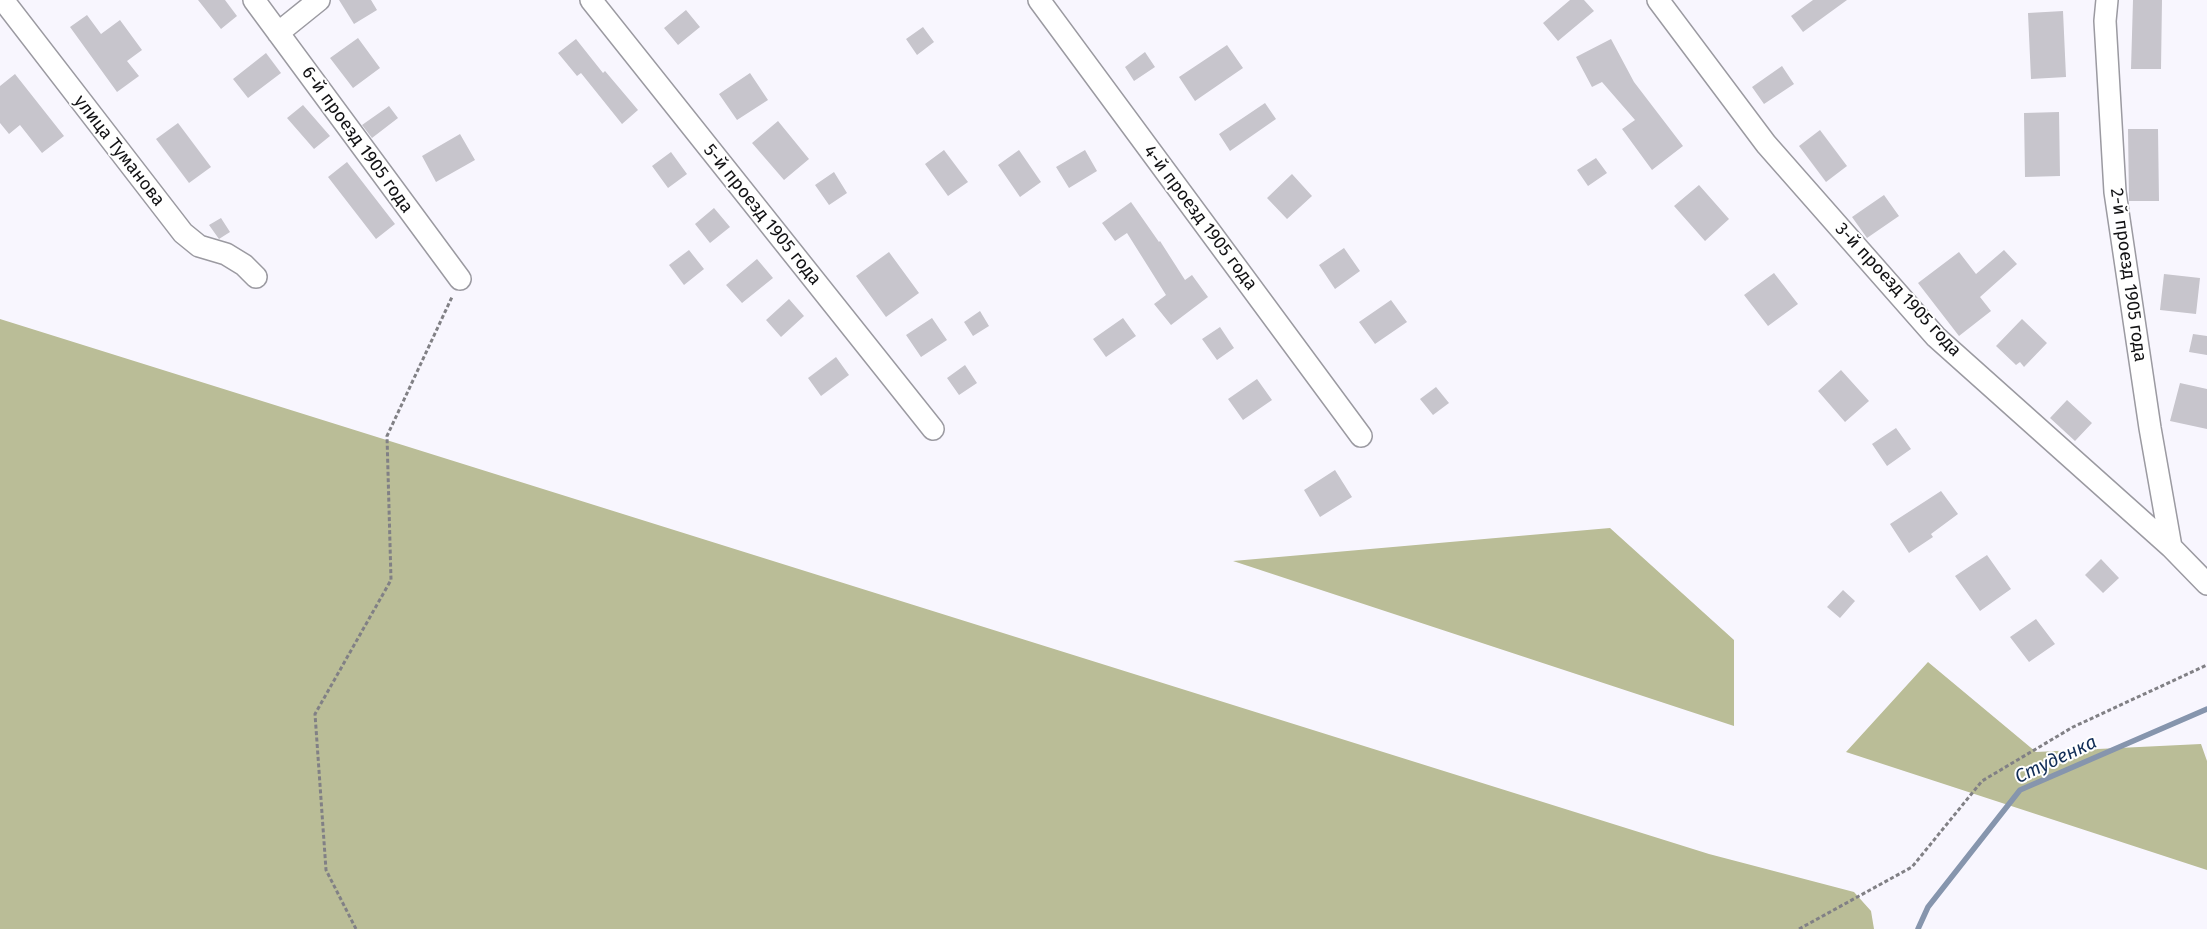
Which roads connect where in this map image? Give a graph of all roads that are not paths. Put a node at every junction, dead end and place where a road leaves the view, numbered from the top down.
1 (3, 0) edge
2 (254, 0) edge
3 (319, 0) edge
4 (591, 0) edge
5 (1039, 0) edge
6 (1658, 0) edge
7 (2106, 0) edge
8 (278, 33) junction
9 (256, 276) dead end
10 (460, 279) road end
11 (933, 429) dead end
12 (1361, 436) dead end
13 (2171, 548) junction
14 (2207, 584) edge

1 - 9 street, улица Туманова
2 - 8 street, 6-й проезд 1905 года
3 - 8 street
4 - 11 street, 5-й проезд 1905 года
5 - 12 street, 4-й проезд 1905 года
6 - 13 street, 3-й проезд 1905 года
7 - 13 street, 2-й проезд 1905 года
8 - 10 street, 6-й проезд 1905 года
13 - 14 street, 3-й проезд 1905 года

